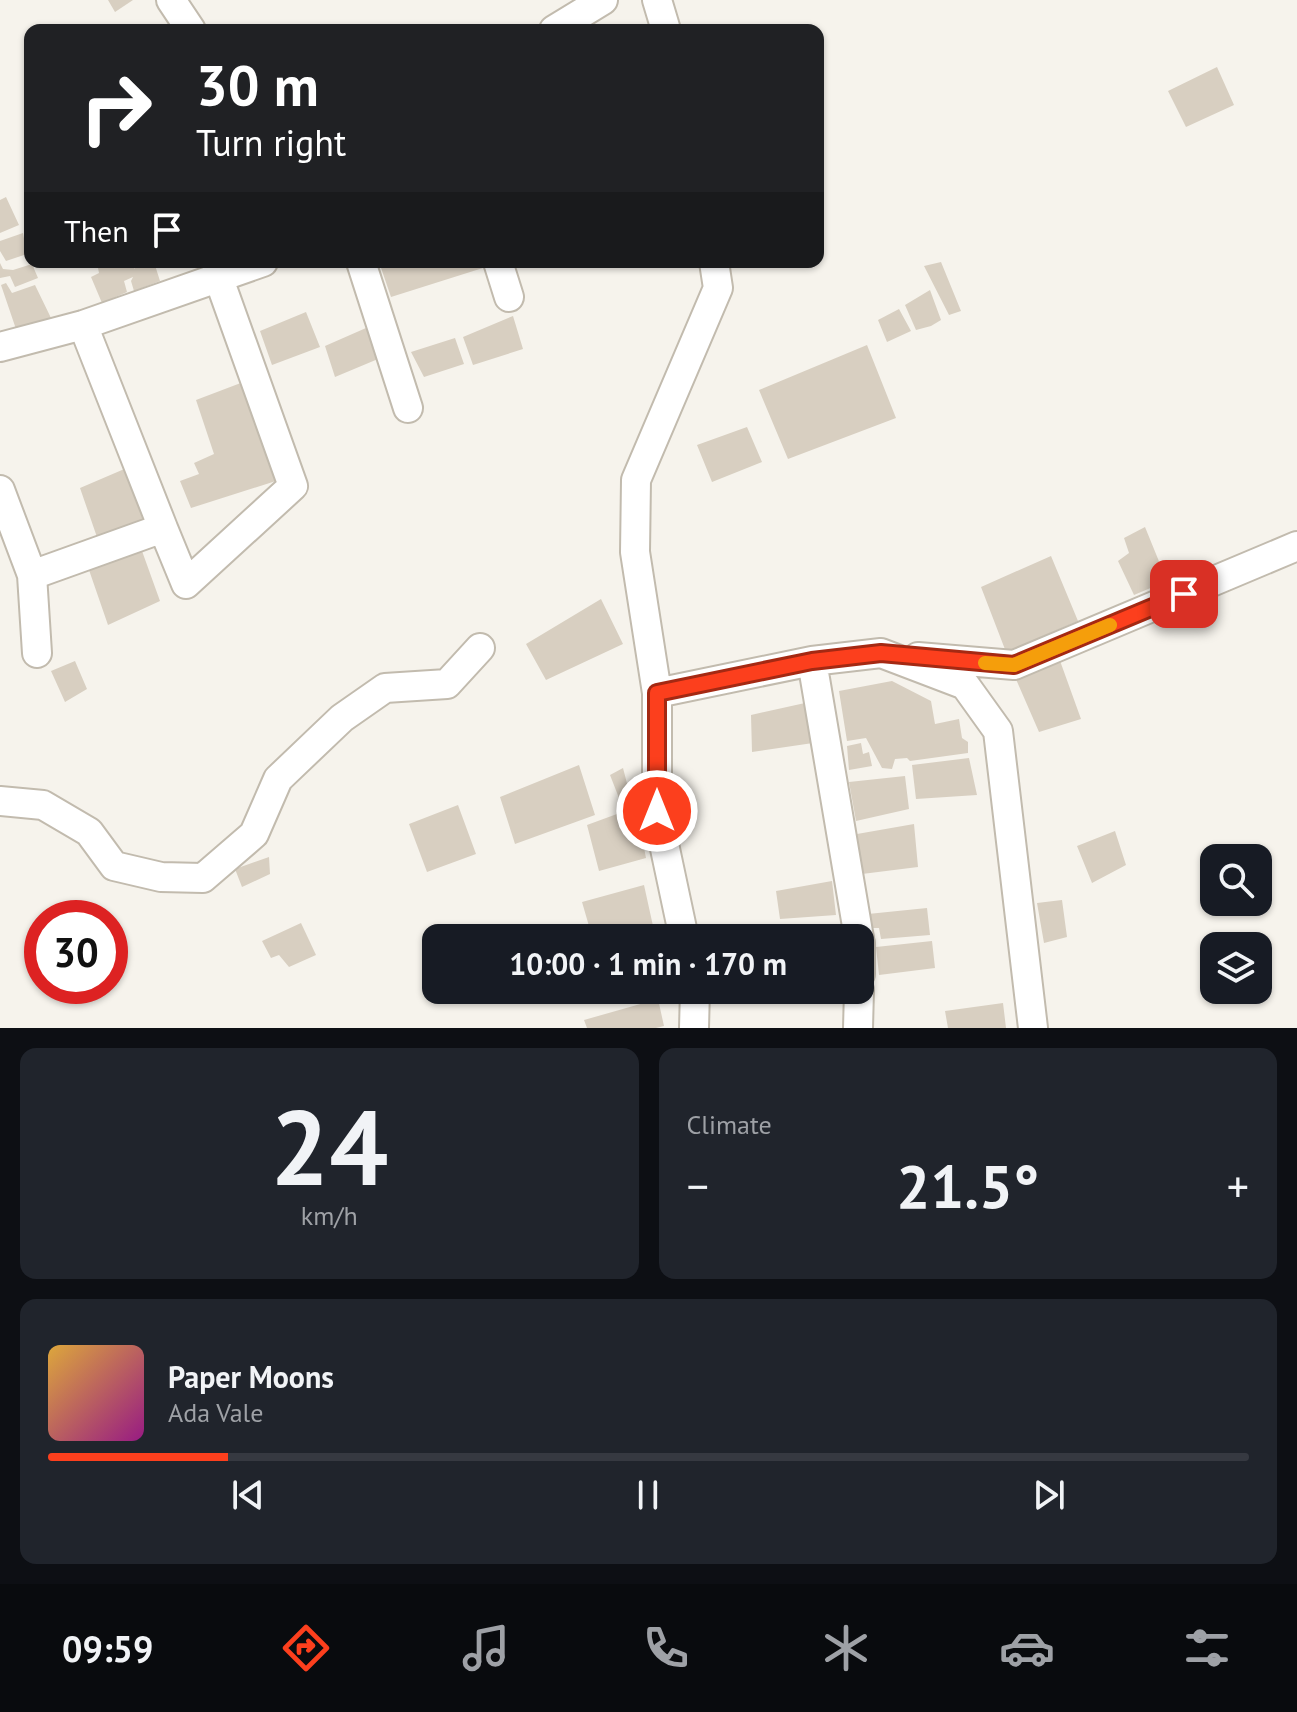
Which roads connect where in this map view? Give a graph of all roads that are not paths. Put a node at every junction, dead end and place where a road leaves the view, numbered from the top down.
1 (171, 0) edge
2 (603, 0) edge
3 (657, 0) edge
4 (187, 24) edge
5 (564, 24) edge
6 (664, 24) edge
7 (247, 268) edge
8 (363, 268) edge
9 (500, 268) edge
10 (715, 268) edge
11 (219, 279) junction
12 (509, 297) dead end
13 (83, 325) junction
14 (0, 347) edge
15 (408, 408) dead end
16 (0, 490) edge
17 (163, 528) junction
18 (1297, 546) edge
19 (32, 575) junction
20 (480, 648) dead end
21 (37, 653) dead end
22 (881, 653) junction
23 (812, 661) junction
24 (657, 693) junction
25 (0, 801) edge
26 (681, 924) edge
27 (857, 924) edge
28 (695, 1004) edge
29 (859, 1004) edge
30 (694, 1028) edge
31 (858, 1028) edge
32 (1033, 1028) edge

1 - 4 street
2 - 5 street
3 - 6 street
7 - 11 street
8 - 15 street
9 - 12 street
10 - 24 street
11 - 13 street
11 - 17 street
13 - 14 street
13 - 17 street
16 - 19 street
17 - 19 street
18 - 22 street
19 - 21 street
20 - 25 street
22 - 23 street
22 - 32 street
23 - 24 street
23 - 27 street
24 - 26 street
28 - 30 street
29 - 31 street

